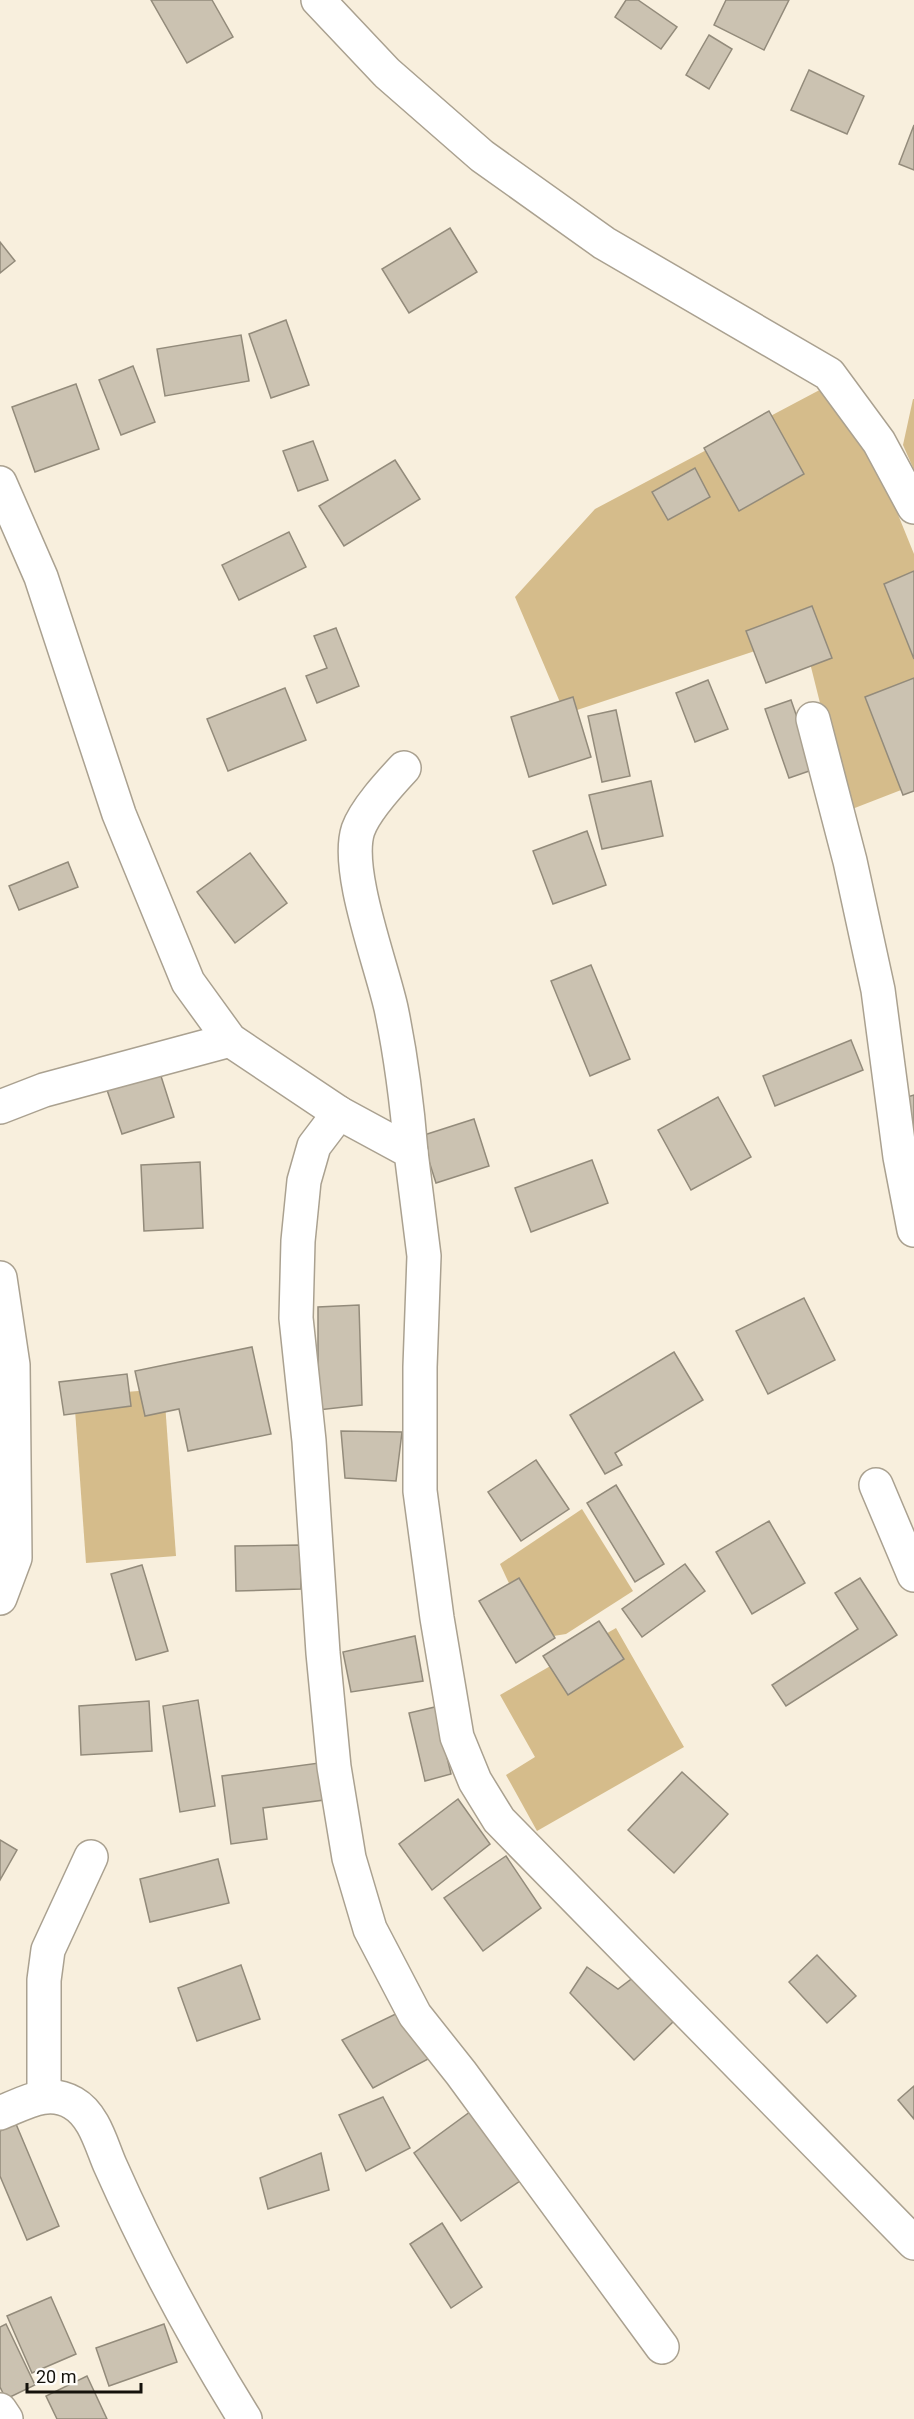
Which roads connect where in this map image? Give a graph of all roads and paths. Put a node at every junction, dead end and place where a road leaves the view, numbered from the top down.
1 (318, 0) edge
2 (0, 483) edge
3 (914, 507) edge
4 (813, 719) dead end
5 (404, 768) dead end
6 (230, 1040) junction
7 (0, 1107) edge
8 (339, 1113) junction
9 (411, 1152) junction
10 (914, 1230) edge
11 (0, 1278) edge
12 (876, 1485) dead end
13 (914, 1575) edge
14 (0, 1598) edge
15 (91, 1857) dead end
16 (44, 2096) junction
17 (0, 2113) edge
18 (914, 2243) edge
19 (662, 2347) dead end
20 (0, 2410) edge
21 (6, 2419) edge
22 (245, 2419) edge

1 - 3 street
2 - 6 street
4 - 10 street
5 - 9 street
6 - 7 street
6 - 8 street
8 - 9 street
8 - 19 street
9 - 18 street
11 - 14 street
12 - 13 street
15 - 16 street
16 - 17 street
16 - 22 street
20 - 21 street

